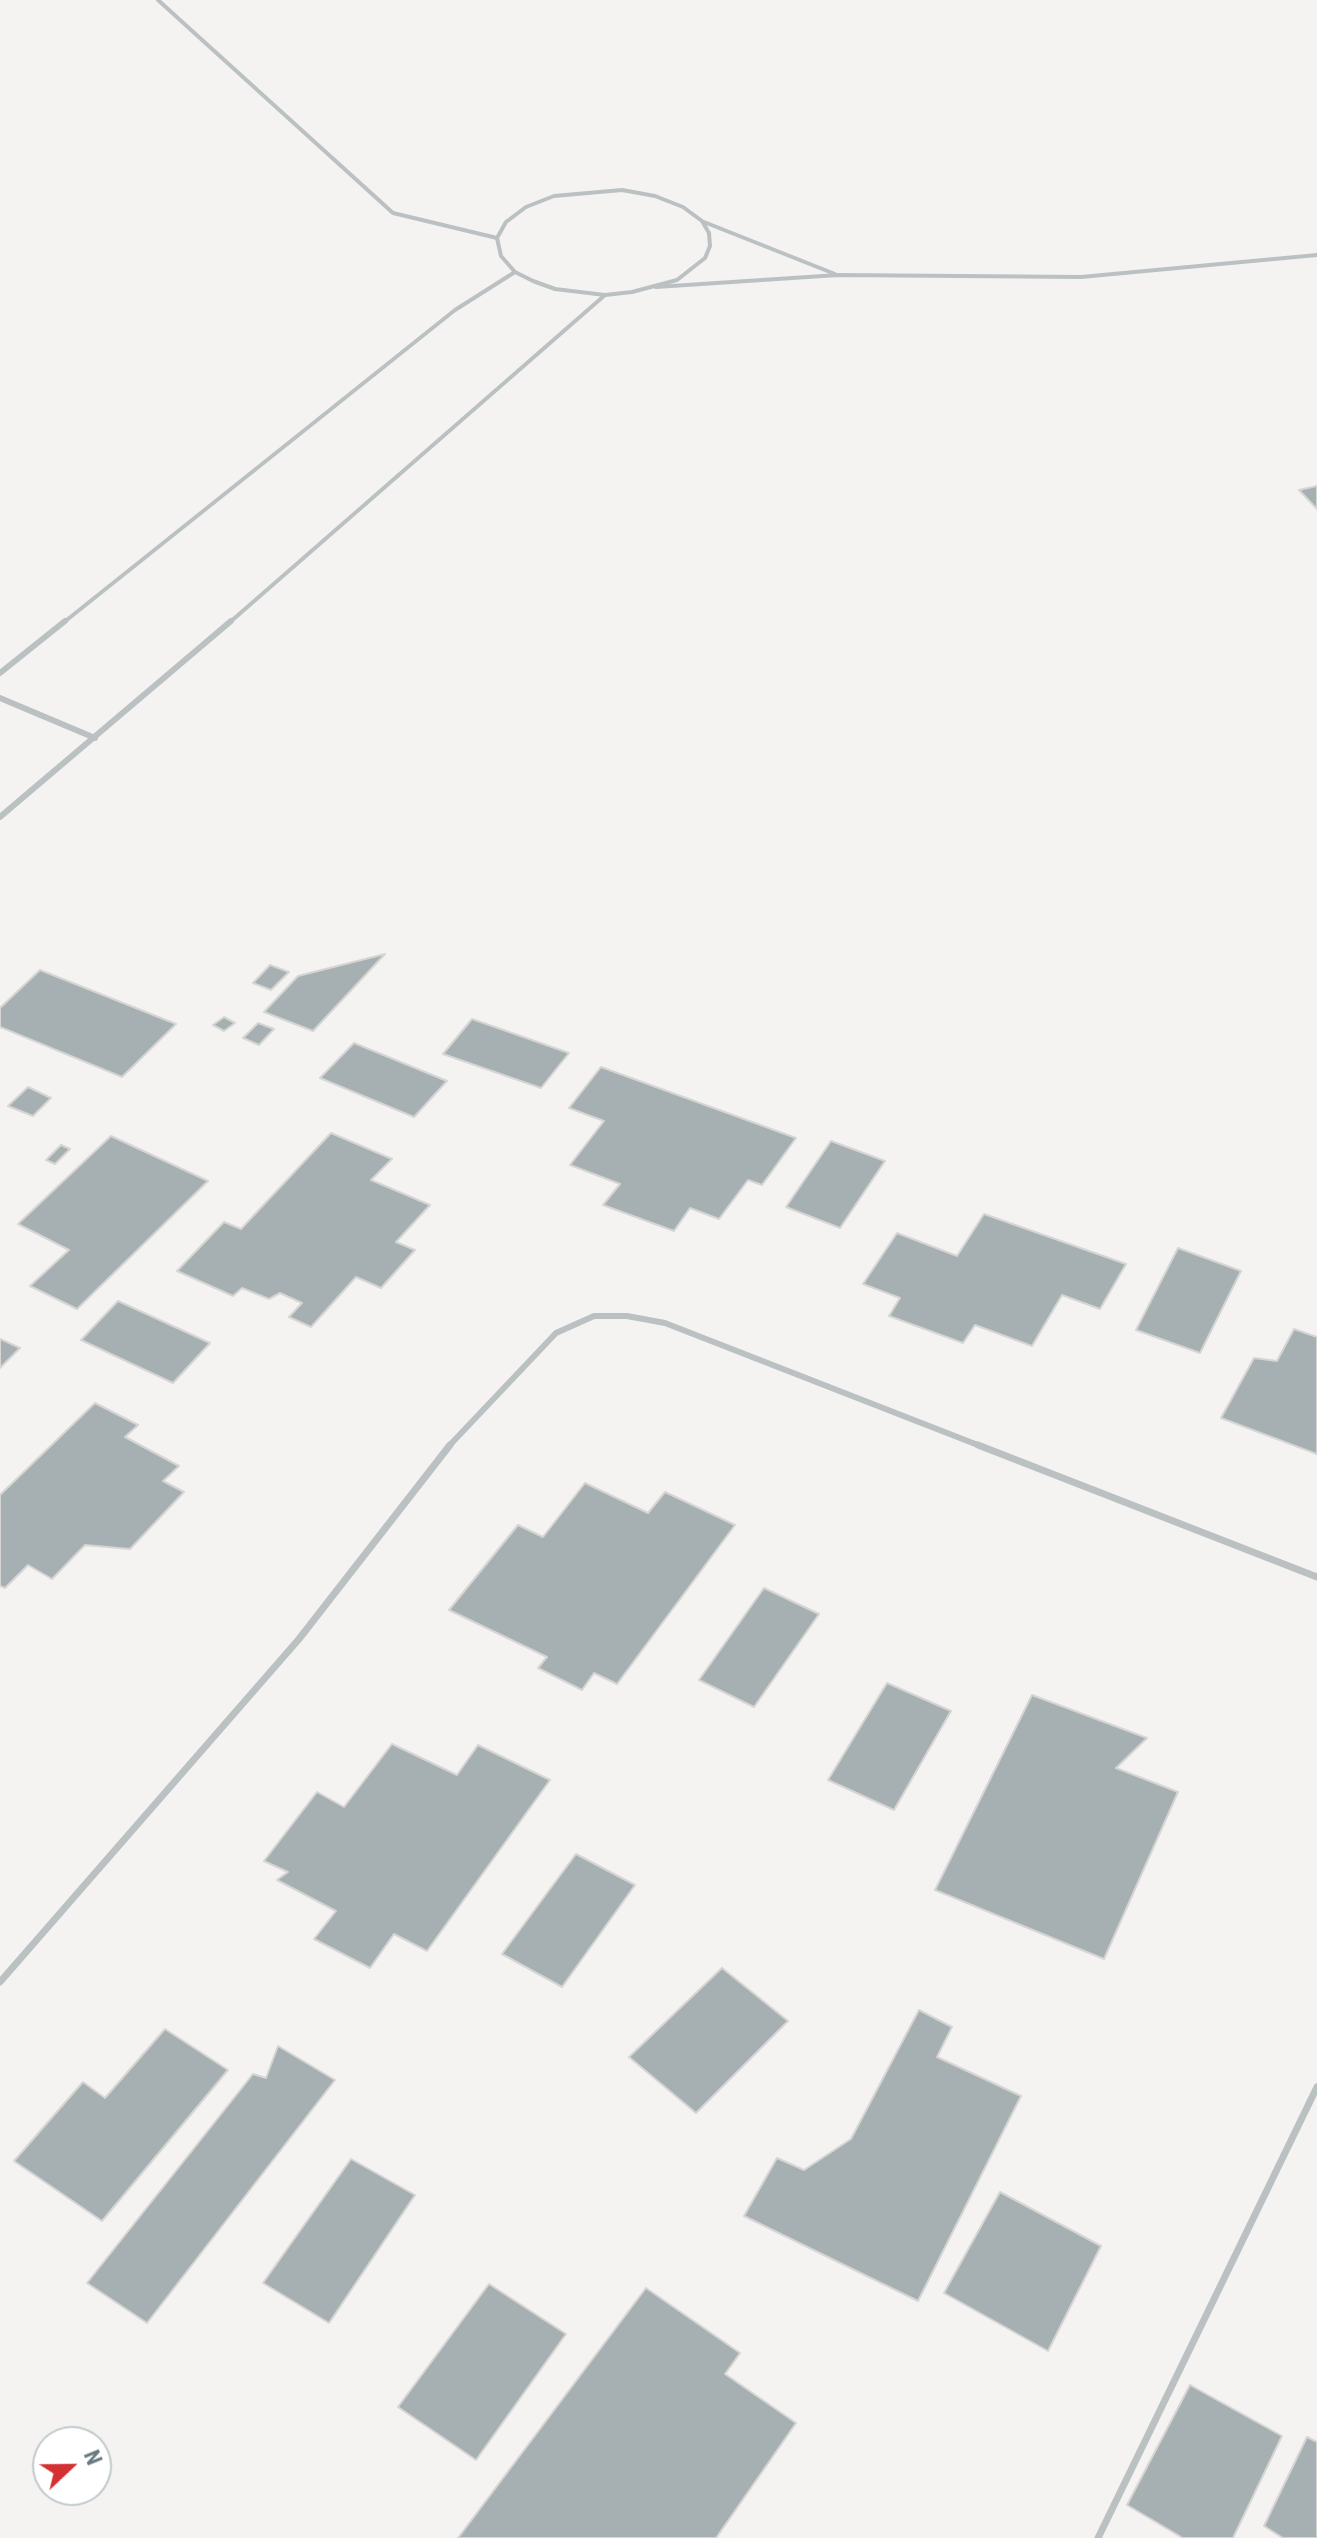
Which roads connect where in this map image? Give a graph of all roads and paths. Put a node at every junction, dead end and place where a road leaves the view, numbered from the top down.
1 (158, 0) edge
2 (702, 221) junction
3 (497, 238) junction
4 (1317, 255) edge
5 (515, 272) junction
6 (838, 275) junction
7 (656, 287) junction
8 (605, 295) junction
9 (0, 673) edge
10 (0, 698) edge
11 (95, 738) junction
12 (0, 817) edge
13 (1317, 1577) edge
14 (0, 1982) edge
15 (1317, 2087) edge
16 (1098, 2538) edge

1 - 3 lane
2 - 3 lane
2 - 6 lane
2 - 7 lane
3 - 5 lane
4 - 6 lane
5 - 8 lane
5 - 9 lane
6 - 7 lane
7 - 8 lane
8 - 11 lane
10 - 11 lane
11 - 12 lane
13 - 14 lane
15 - 16 lane

